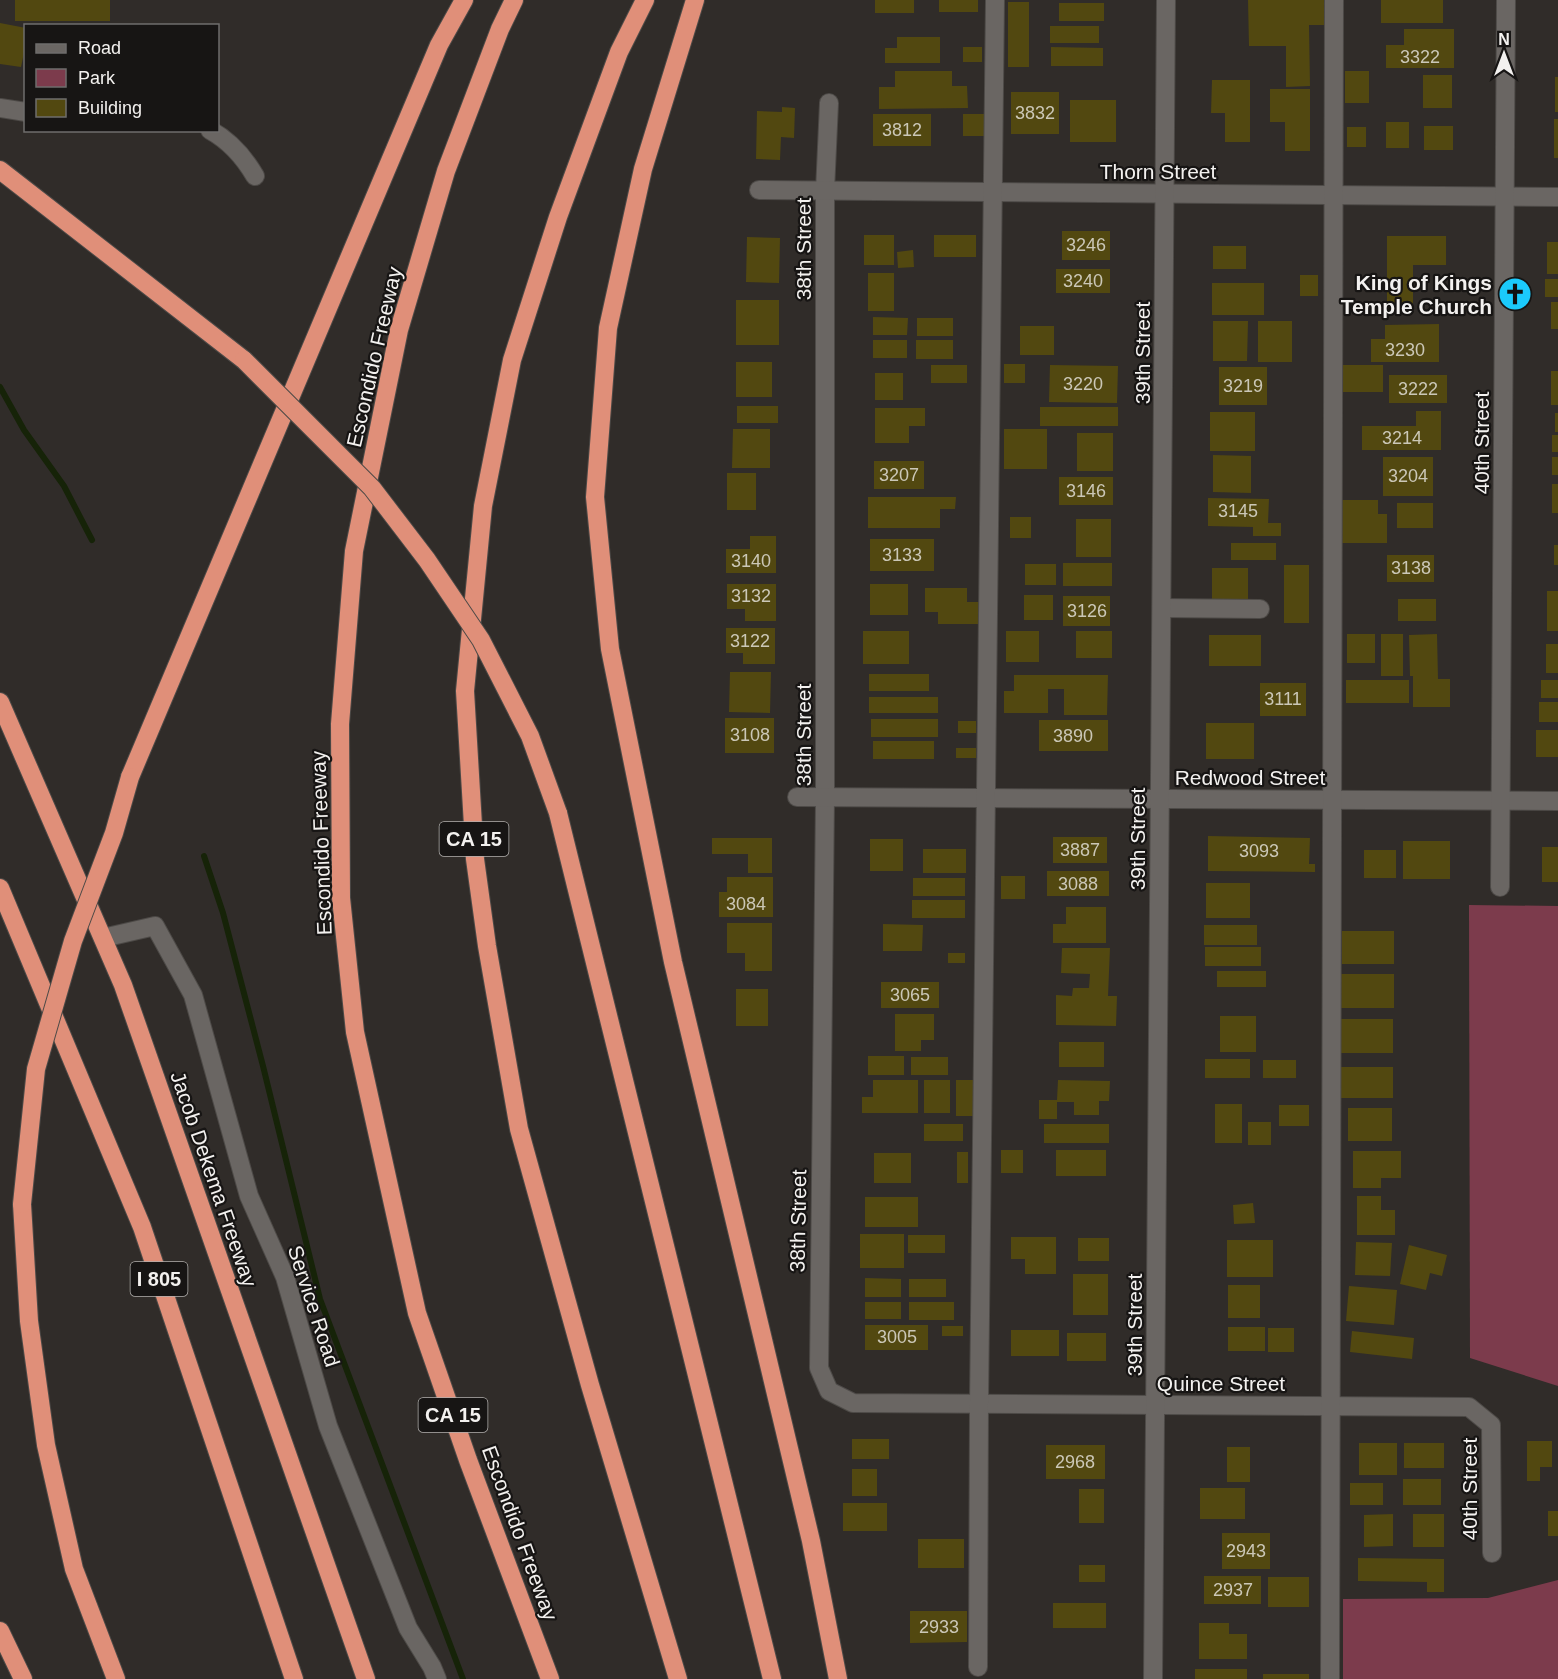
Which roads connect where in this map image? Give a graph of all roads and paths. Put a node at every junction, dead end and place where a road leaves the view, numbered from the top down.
1 (464, 0) edge
2 (514, 0) edge
3 (645, 0) edge
4 (695, 0) edge
5 (995, 0) edge
6 (1166, 0) edge
7 (1334, 0) edge
8 (1506, 0) edge
9 (829, 103) dead end
10 (0, 108) edge
11 (24, 112) edge
12 (213, 132) edge
13 (0, 170) edge
14 (255, 176) dead end
15 (759, 190) dead end
16 (825, 191) junction
17 (993, 192) junction
18 (1165, 193) junction
19 (1332, 195) junction
20 (1505, 196) junction
21 (1558, 197) edge
22 (1162, 608) junction
23 (1260, 609) dead end
24 (0, 702) edge
25 (797, 797) dead end
26 (825, 797) junction
27 (986, 798) junction
28 (1160, 799) junction
29 (1331, 800) junction
30 (1501, 801) junction
31 (1558, 801) edge
32 (1500, 886) dead end
33 (0, 888) edge
34 (103, 938) junction
35 (819, 1368) joint
36 (979, 1404) junction
37 (1156, 1405) junction
38 (1329, 1406) junction
39 (1491, 1425) joint
40 (1492, 1553) dead end
41 (0, 1631) edge
42 (978, 1667) dead end
43 (24, 1679) edge
44 (116, 1679) edge
45 (294, 1679) edge
46 (366, 1679) edge
47 (437, 1679) edge
48 (550, 1679) edge
49 (678, 1679) edge
50 (772, 1679) edge
51 (838, 1679) edge
52 (1153, 1679) edge
53 (1330, 1679) edge

1 - 44 highway, bridge
2 - 48 highway, Escondido Freeway / CA 15
3 - 49 highway, CA 15
4 - 51 highway
5 - 17 street
6 - 18 street, 39th Street
7 - 19 street
8 - 20 street, 40th Street
9 - 16 street, 38th Street
10 - 11 street
12 - 14 street
13 - 50 highway, bridge
15 - 16 street, Thorn Street
16 - 17 street, Thorn Street
16 - 26 street, 38th Street
17 - 18 street, Thorn Street
17 - 27 street
18 - 19 street, Thorn Street
18 - 22 street, 39th Street
19 - 20 street, Thorn Street
19 - 29 street
20 - 21 street, Thorn Street
20 - 30 street, 40th Street
22 - 23 street
22 - 28 street, 39th Street
24 - 34 highway, Jacob Dekema Freeway / I 805
25 - 26 street, Redwood Street
26 - 27 street, Redwood Street
26 - 35 street, 38th Street
27 - 28 street, Redwood Street
27 - 36 street
28 - 29 street, Redwood Street
28 - 37 street, 39th Street
29 - 30 street, Redwood Street
29 - 38 street
30 - 31 street, Redwood Street
30 - 32 street, 40th Street
33 - 45 highway, I 805
34 - 46 highway, Jacob Dekema Freeway / I 805
34 - 47 street, Service Road
35 - 36 street, Quince Street
36 - 37 street, Quince Street
36 - 42 street
37 - 38 street, Quince Street
37 - 52 street, 39th Street
38 - 39 street, Quince Street
38 - 53 street
39 - 40 street, 40th Street
41 - 43 highway

